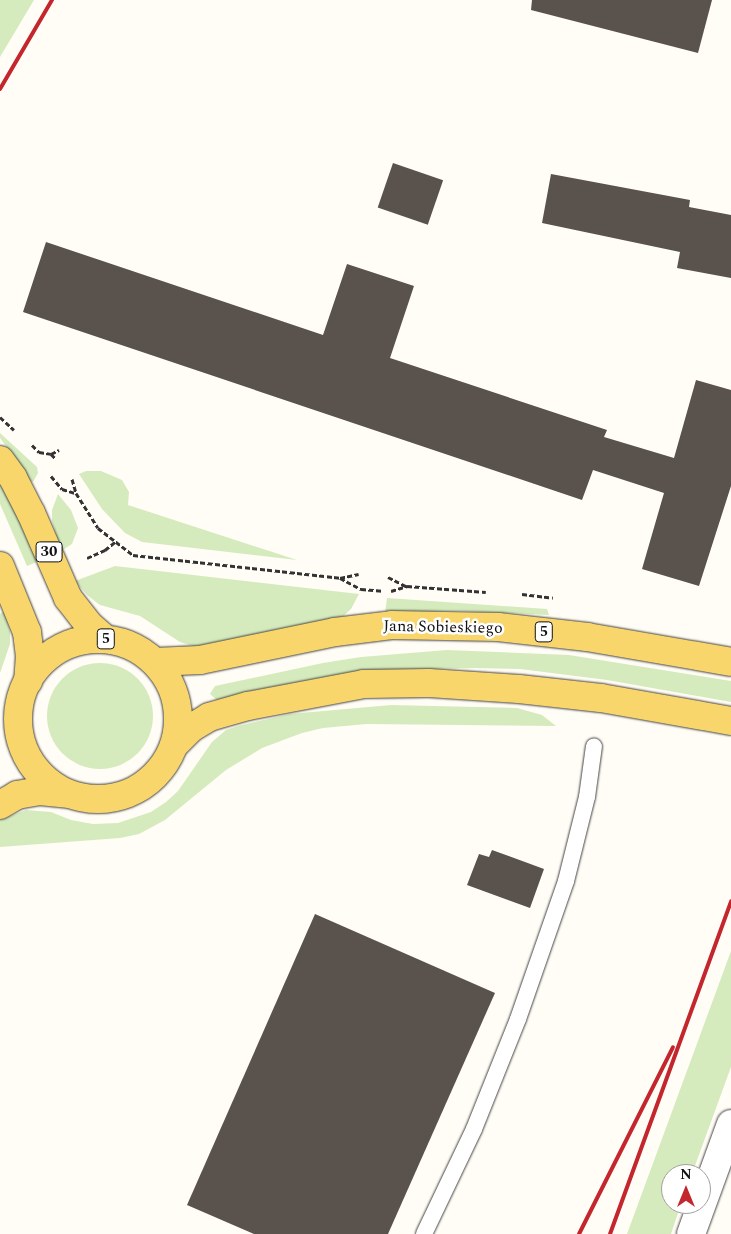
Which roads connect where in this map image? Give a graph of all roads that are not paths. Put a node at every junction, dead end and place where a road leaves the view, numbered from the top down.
1 (0, 460) edge
2 (0, 566) edge
3 (105, 639) junction
4 (155, 662) junction
5 (731, 662) edge
6 (28, 681) junction
7 (18, 716) junction
8 (731, 721) edge
9 (0, 741) edge
10 (174, 744) junction
11 (594, 746) dead end
12 (68, 794) junction
13 (0, 805) edge
14 (731, 1124) edge
15 (424, 1234) edge
16 (691, 1234) edge

1 - 3 main road, 30
2 - 6 main road
3 - 4 main road, 5
3 - 6 main road, 5
4 - 5 main road, Jana Sobieskiego / 5
4 - 10 main road, 5
6 - 7 main road, 5
7 - 9 main road, 5
7 - 12 main road, 5
8 - 10 main road, 5
10 - 12 main road, 5
11 - 15 lane
12 - 13 main road, 5
14 - 16 street

